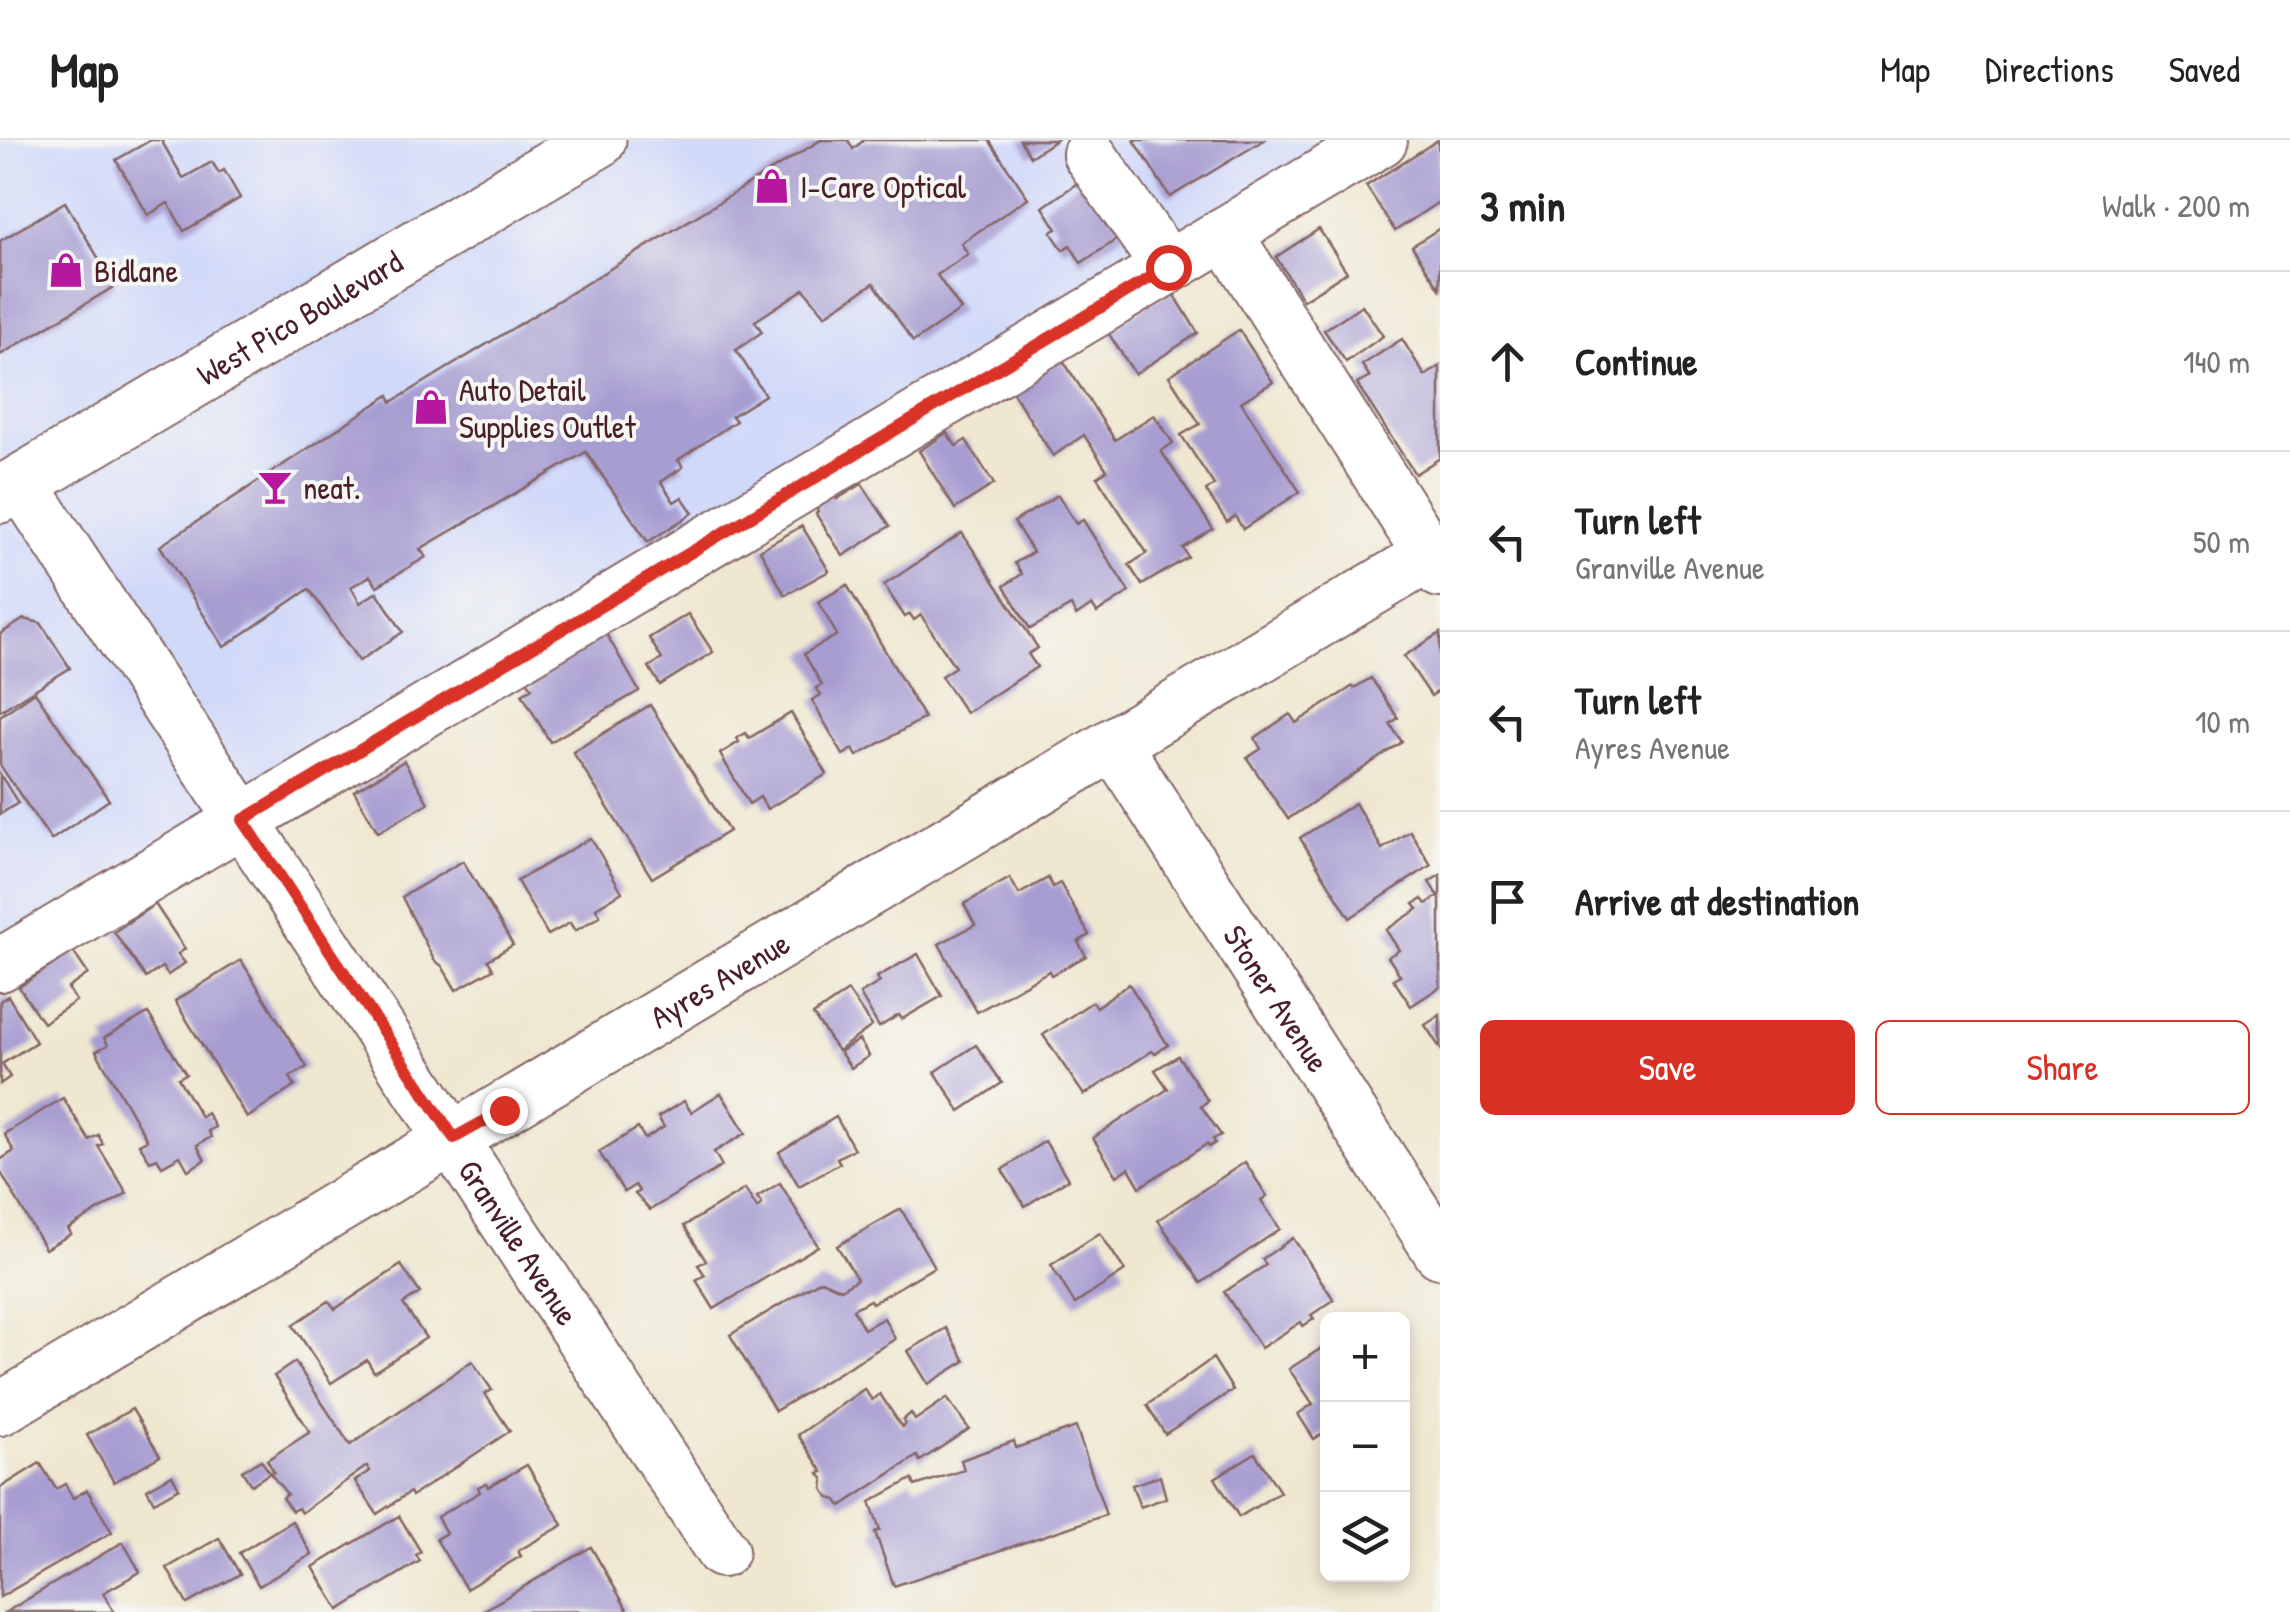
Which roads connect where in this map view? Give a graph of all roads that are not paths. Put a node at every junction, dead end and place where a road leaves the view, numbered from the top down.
1 (598, 140) edge
2 (1381, 140) edge
3 (1089, 154) dead end
4 (1225, 233) junction
5 (1168, 267) junction
6 (10, 489) edge
7 (1437, 558) edge
8 (1114, 744) junction
9 (243, 820) junction
10 (0, 965) edge
11 (454, 1138) junction
12 (1440, 1252) edge
13 (0, 1409) edge
14 (722, 1551) dead end

1 - 6 main road, West Pico Boulevard
2 - 4 street
3 - 5 street
4 - 5 street
4 - 7 street
5 - 9 street
6 - 9 street, Granville Avenue
7 - 8 street, Ayres Avenue
8 - 11 street, Ayres Avenue
8 - 12 street, Stoner Avenue
9 - 10 street
9 - 11 street, Granville Avenue
11 - 13 street, Ayres Avenue
11 - 14 street, Granville Avenue

